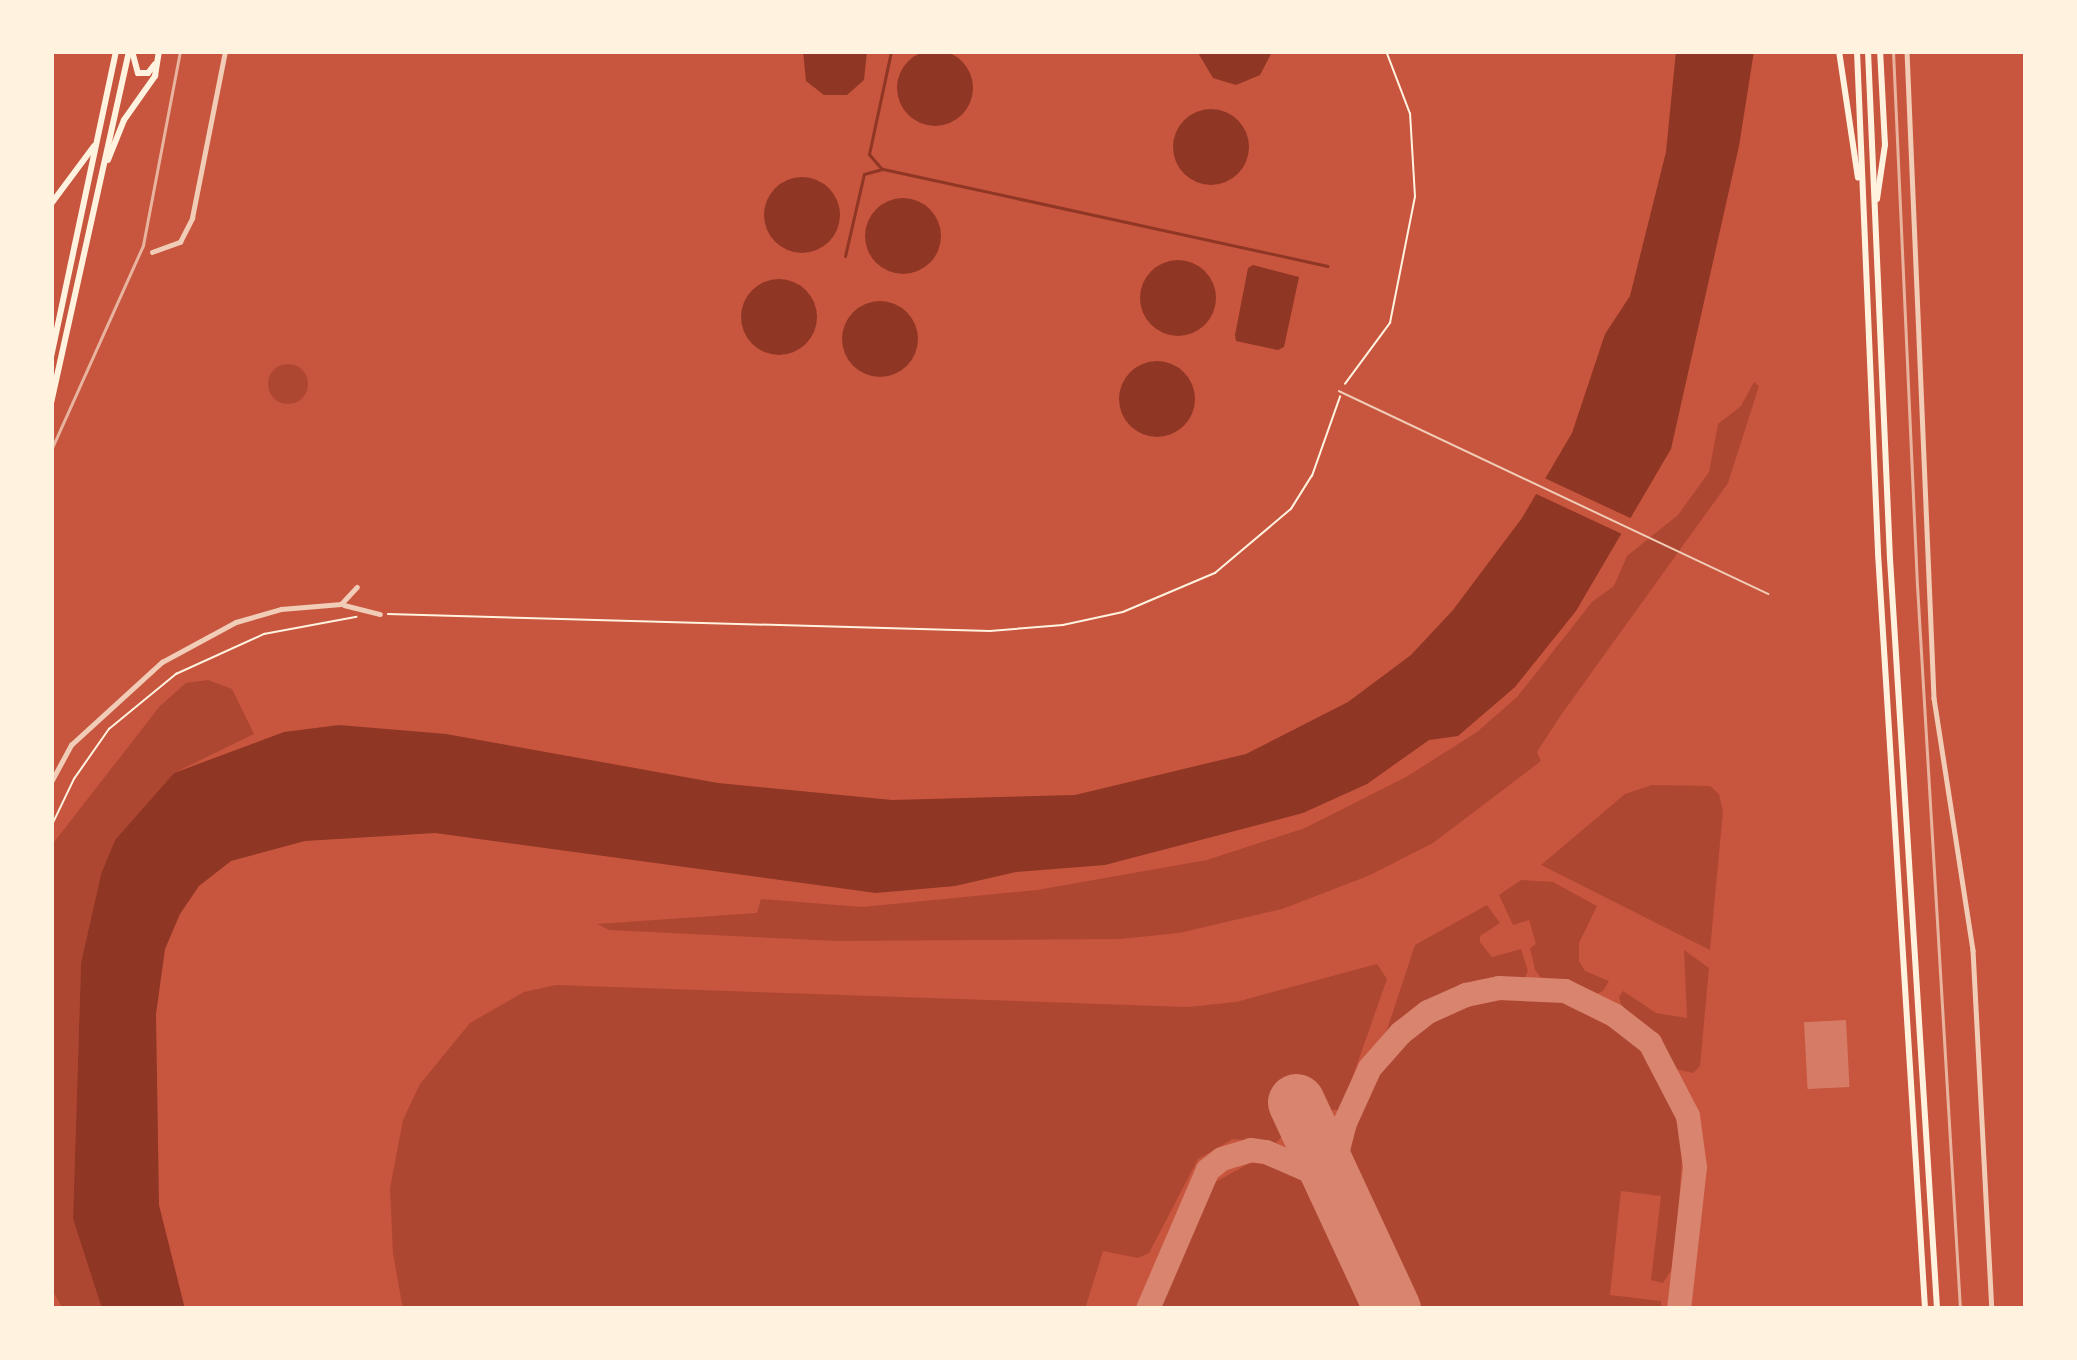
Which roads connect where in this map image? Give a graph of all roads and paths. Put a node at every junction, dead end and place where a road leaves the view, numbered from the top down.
1 (116, 51) edge
2 (131, 51) edge
3 (225, 51) edge
4 (1386, 51) edge
5 (1839, 51) edge
6 (1857, 51) edge
7 (1868, 51) edge
8 (1880, 51) edge
9 (1907, 51) edge
10 (159, 53) edge
11 (96, 143) junction
12 (103, 174) junction
13 (51, 204) edge
14 (1863, 205) junction
15 (1875, 221) junction
16 (152, 252) dead end
17 (51, 357) edge
18 (1339, 391) dead end
19 (51, 403) edge
20 (358, 587) dead end
21 (1768, 594) dead end
22 (341, 604) junction
23 (380, 614) joint
24 (358, 617) dead end
25 (51, 748) edge
26 (65, 752) junction
27 (51, 782) edge
28 (51, 827) edge
29 (1925, 1309) edge
30 (1936, 1309) edge
31 (1992, 1309) edge

1 - 11 main road
2 - 10 main road
2 - 12 main road
3 - 16 street
4 - 23 path
5 - 14 main road
6 - 14 main road
7 - 15 main road
8 - 15 main road
9 - 31 street
10 - 12 main road
11 - 13 main road
11 - 17 main road
12 - 19 main road
14 - 29 main road
15 - 30 main road
18 - 21 lane
20 - 22 street
22 - 23 street
22 - 26 street
24 - 28 path
25 - 26 street
26 - 27 street

